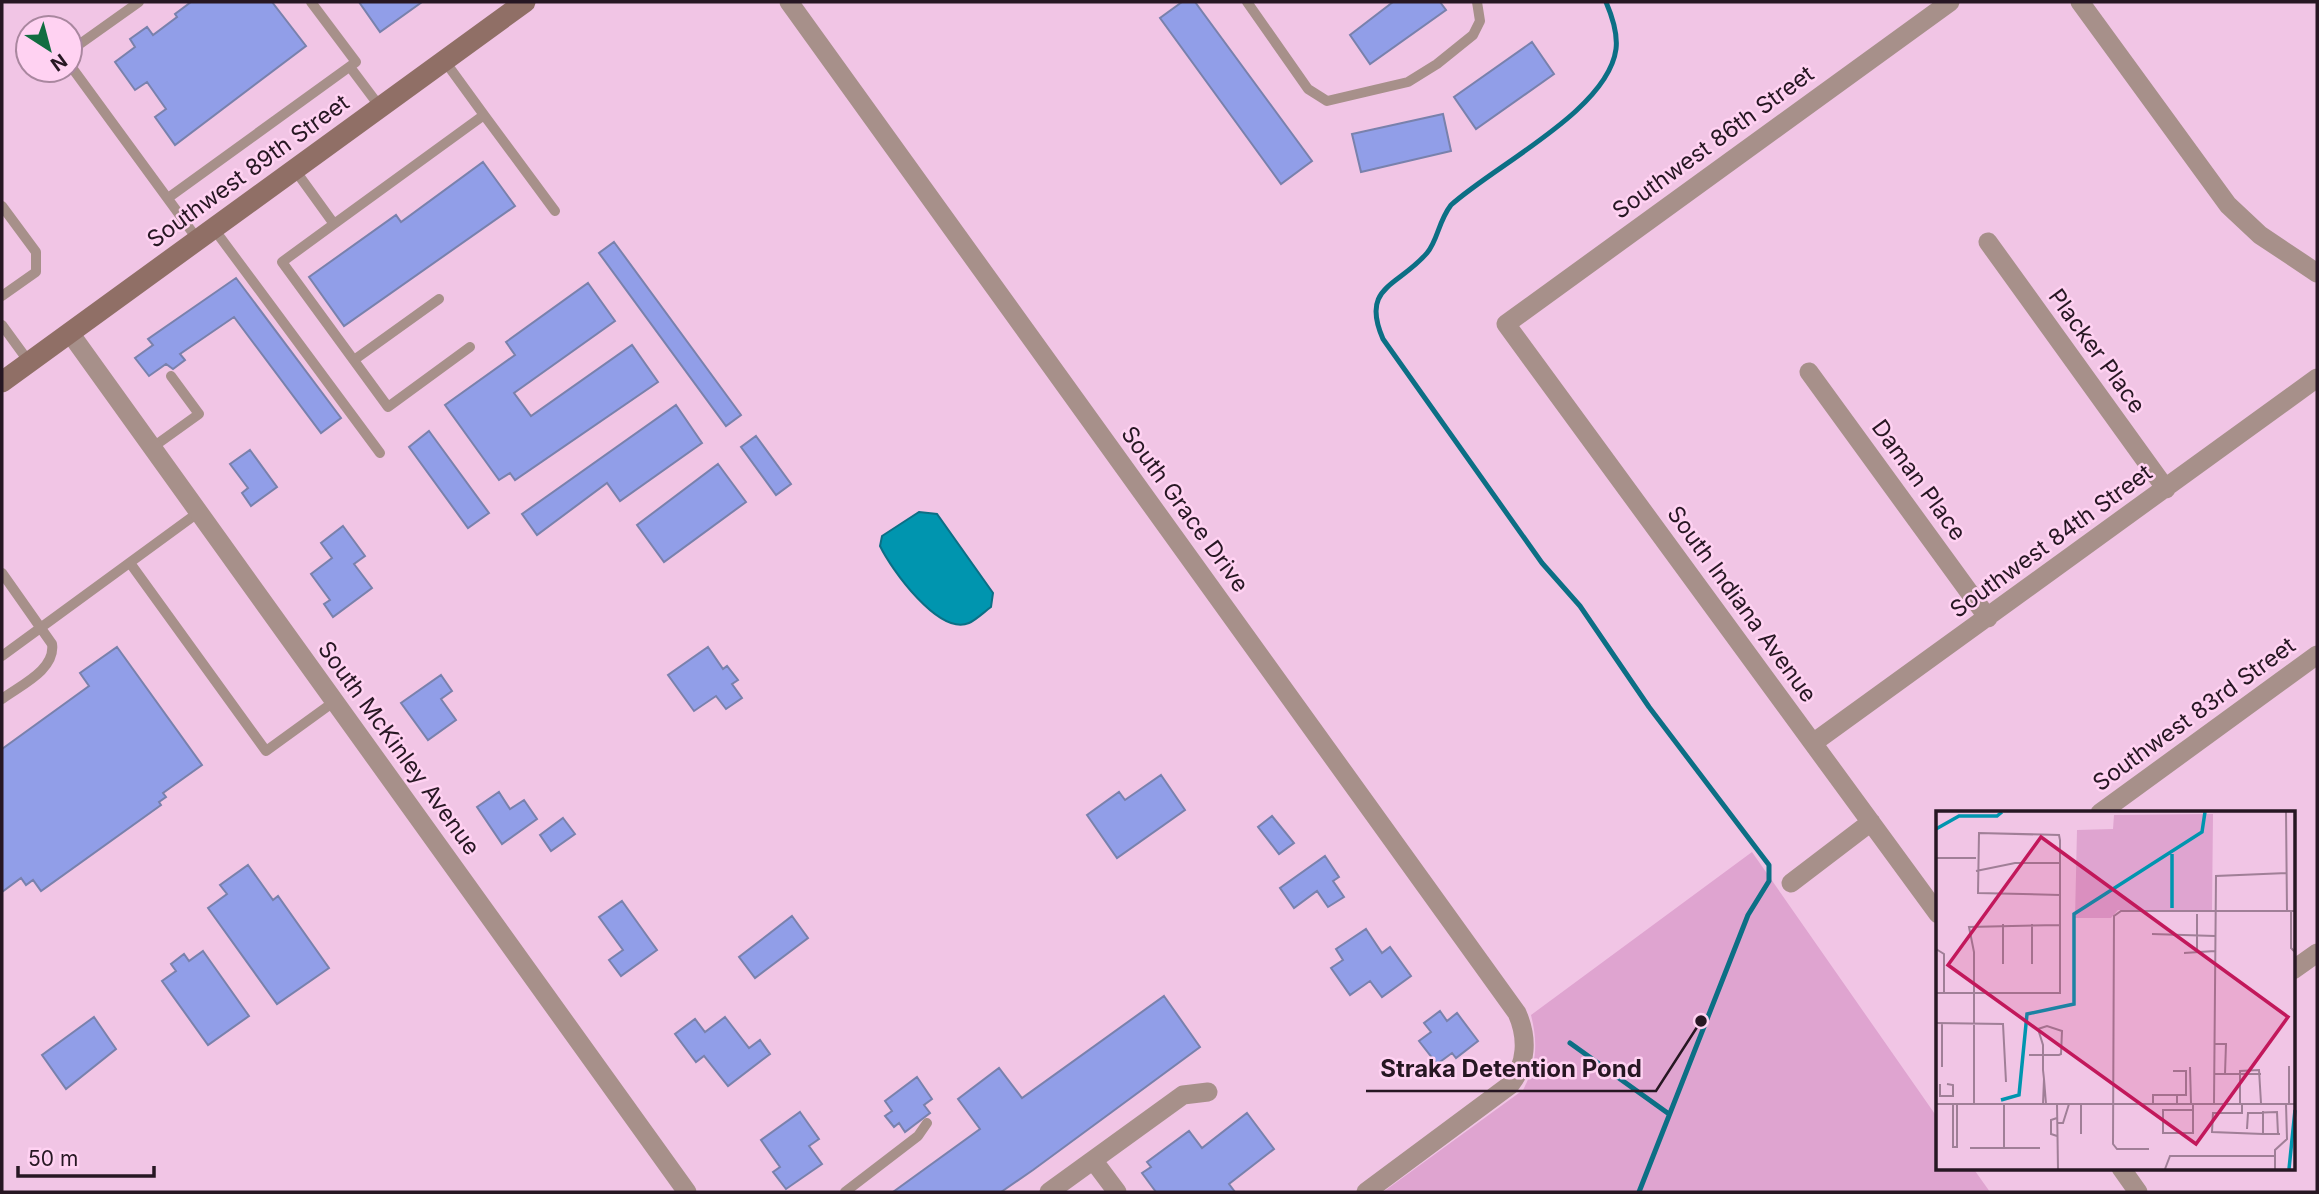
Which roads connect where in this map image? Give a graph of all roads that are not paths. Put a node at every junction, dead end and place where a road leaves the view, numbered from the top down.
1 (139, 2) edge
2 (311, 2) edge
3 (525, 2) edge
4 (789, 2) edge
5 (1247, 2) edge
6 (1477, 2) edge
7 (1950, 2) edge
8 (2080, 2) edge
9 (84, 41) edge
10 (444, 61) junction
11 (349, 66) junction
12 (84, 84) edge
13 (380, 107) junction
14 (484, 116) junction
15 (295, 169) junction
16 (168, 198) junction
17 (2, 206) edge
18 (555, 211) dead end
19 (334, 224) junction
20 (205, 234) junction
21 (1988, 242) dead end
22 (2317, 273) edge
23 (2, 296) edge
24 (439, 299) dead end
25 (1506, 324) joint
26 (2, 325) edge
27 (70, 333) junction
28 (470, 348) dead end
29 (354, 360) junction
30 (29, 362) junction
31 (1809, 372) dead end
32 (171, 376) dead end
33 (2317, 378) edge
34 (2, 382) edge
35 (153, 447) junction
36 (380, 453) dead end
37 (2166, 489) junction
38 (199, 512) junction
39 (130, 563) junction
40 (2, 573) edge
41 (1988, 618) junction
42 (41, 628) junction
43 (2317, 655) edge
44 (2, 656) edge
45 (2, 699) edge
46 (335, 701) junction
47 (1813, 743) junction
48 (2103, 811) edge
49 (1871, 822) junction
50 (1791, 883) dead end
51 (1936, 913) edge
52 (2317, 953) edge
53 (2294, 969) edge
54 (1208, 1092) dead end
55 (927, 1123) dead end
56 (1093, 1160) junction
57 (2122, 1170) edge
58 (687, 1192) edge
59 (845, 1192) edge
60 (1049, 1192) edge
61 (1117, 1192) edge
62 (1366, 1192) edge
63 (2138, 1192) edge

1 - 9 lane
2 - 11 lane
3 - 10 main road, Southwest 89th Street
4 - 62 street, South Grace Drive
5 - 6 lane
7 - 25 street, Southwest 86th Street
8 - 22 street
10 - 13 main road, Southwest 89th Street
10 - 14 lane
11 - 13 lane
11 - 16 lane
12 - 16 lane
13 - 15 main road, Southwest 89th Street
14 - 18 lane
14 - 19 lane
15 - 19 lane
15 - 20 main road, Southwest 89th Street
16 - 20 lane
17 - 23 lane
19 - 29 lane
20 - 27 main road, Southwest 89th Street
20 - 36 lane
21 - 37 street, Placker Place
24 - 29 lane
25 - 47 street, South Indiana Avenue
26 - 30 lane
27 - 30 main road, Southwest 89th Street
27 - 35 street, South McKinley Avenue
28 - 29 lane
30 - 34 main road, Southwest 89th Street
31 - 41 street, Daman Place
32 - 35 lane
33 - 37 street, Southwest 84th Street
35 - 38 street, South McKinley Avenue
37 - 41 street, Southwest 84th Street
38 - 39 lane
38 - 46 street, South McKinley Avenue
39 - 42 lane
39 - 46 lane
40 - 42 lane
41 - 47 street, Southwest 84th Street
42 - 44 lane
42 - 45 lane
43 - 48 street, Southwest 83rd Street
46 - 58 street, South McKinley Avenue
47 - 49 street, South Indiana Avenue
49 - 50 street
49 - 51 street, South Indiana Avenue
52 - 53 street
54 - 56 street
55 - 59 lane
56 - 60 street
56 - 61 street
57 - 63 street

